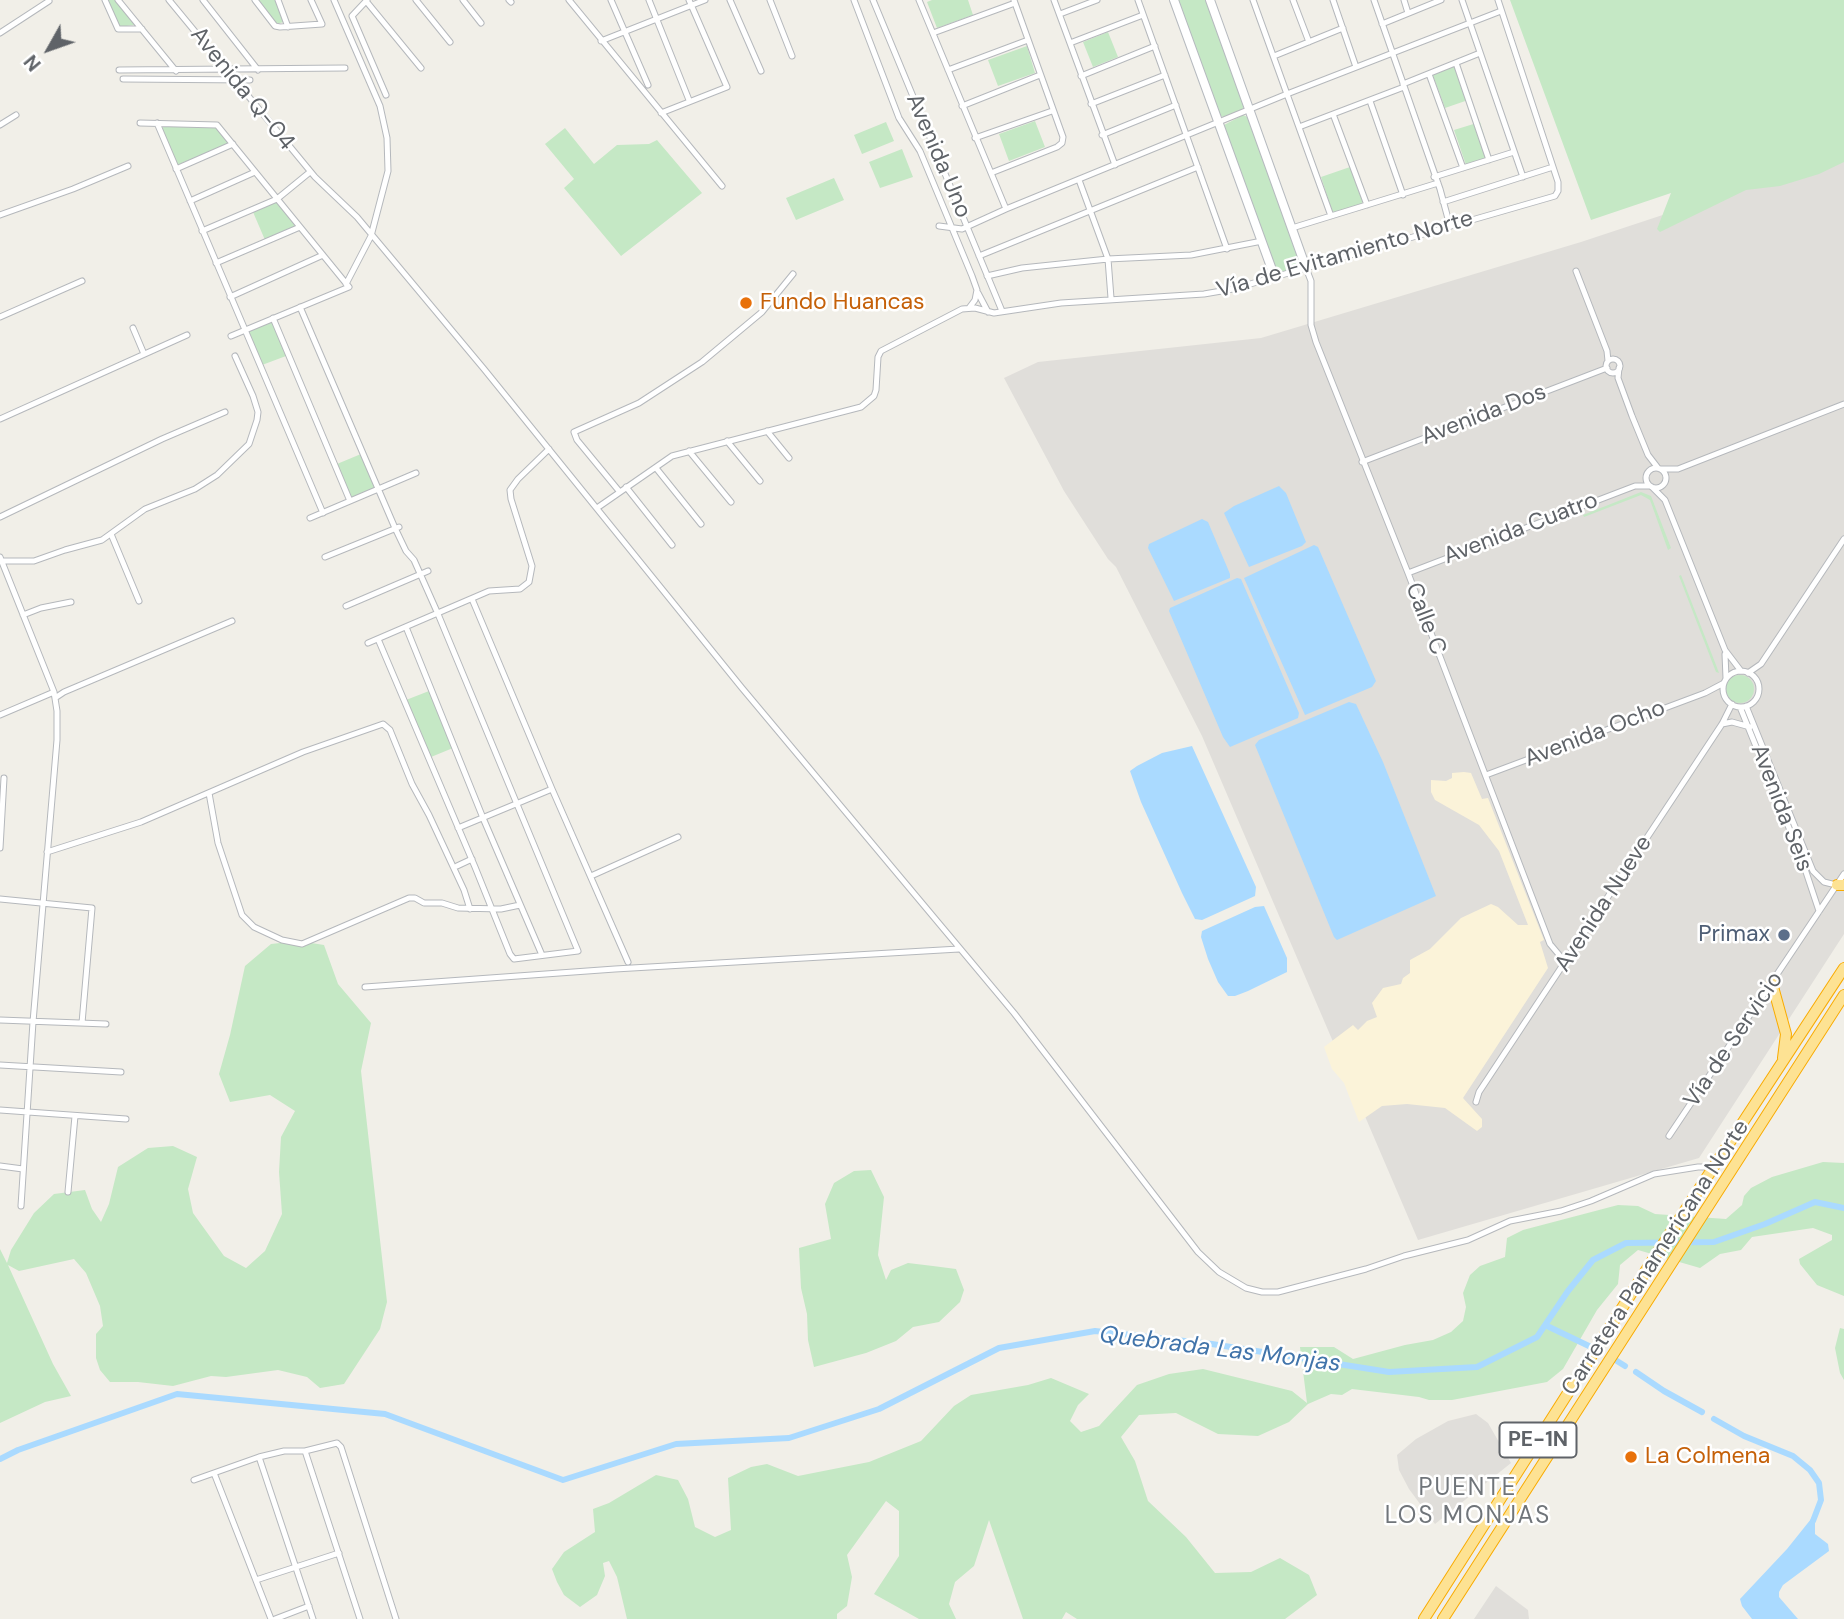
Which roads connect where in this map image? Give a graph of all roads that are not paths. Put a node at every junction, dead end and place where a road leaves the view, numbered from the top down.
1 (104, 0) edge
2 (118, 0) edge
3 (169, 0) edge
4 (203, 0) edge
5 (255, 0) edge
6 (278, 0) edge
7 (311, 0) edge
8 (334, 0) edge
9 (416, 0) edge
10 (463, 0) edge
11 (569, 0) edge
12 (611, 0) edge
13 (649, 0) edge
14 (705, 0) edge
15 (730, 0) edge
16 (770, 0) edge
17 (854, 0) edge
18 (873, 0) edge
19 (919, 0) edge
20 (1054, 0) edge
21 (1097, 0) edge
22 (1138, 0) edge
23 (1174, 0) edge
24 (1210, 0) edge
25 (1253, 0) edge
26 (1293, 0) edge
27 (1333, 0) edge
28 (1374, 0) edge
29 (1404, 0) edge
30 (1441, 0) edge
31 (1462, 0) edge
32 (1498, 0) edge
33 (49, 1) edge
34 (367, 1) edge
35 (1015, 2) edge
36 (690, 3) edge
37 (1501, 10) junction
38 (1408, 13) junction
39 (1060, 14) junction
40 (1143, 15) junction
41 (657, 20) junction
42 (1469, 22) junction
43 (481, 23) dead end
44 (1382, 24) junction
45 (288, 27) junction
46 (1343, 28) junction
47 (142, 29) junction
48 (625, 32) junction
49 (0, 33) edge
50 (933, 33) junction
51 (1028, 40) junction
52 (601, 41) junction
53 (450, 42) dead end
54 (1309, 42) junction
55 (1070, 43) junction
56 (1155, 46) junction
57 (1393, 53) junction
58 (1480, 53) junction
59 (792, 56) dead end
60 (1274, 57) junction
61 (1457, 63) junction
62 (1356, 67) junction
63 (345, 68) dead end
64 (421, 68) dead end
65 (119, 70) dead end
66 (258, 70) junction
67 (948, 70) junction
68 (176, 71) junction
69 (227, 71) junction
70 (761, 71) dead end
71 (1429, 74) junction
72 (1040, 75) junction
73 (1165, 75) junction
74 (1081, 76) junction
75 (123, 79) dead end
76 (234, 80) junction
77 (250, 80) dead end
78 (648, 85) dead end
79 (1403, 85) junction
80 (1287, 94) junction
81 (386, 95) dead end
82 (689, 100) junction
83 (1370, 101) junction
84 (1091, 104) junction
85 (1176, 105) junction
86 (962, 106) junction
87 (1250, 109) junction
88 (1052, 110) junction
89 (661, 113) junction
90 (1333, 114) junction
91 (16, 115) dead end
92 (140, 123) dead end
93 (156, 123) junction
94 (1219, 123) junction
95 (0, 125) edge
96 (1299, 127) junction
97 (1102, 135) junction
98 (1186, 136) junction
99 (975, 138) junction
100 (233, 144) junction
101 (1514, 152) junction
102 (1489, 160) junction
103 (1115, 165) junction
104 (128, 166) dead end
105 (1198, 167) junction
106 (1553, 167) junction
107 (1463, 168) junction
108 (176, 169) junction
109 (255, 172) junction
110 (991, 173) junction
111 (313, 174) junction
112 (1522, 177) junction
113 (1079, 180) junction
114 (1436, 180) junction
115 (722, 186) dead end
116 (1402, 195) junction
117 (277, 199) junction
118 (190, 201) junction
119 (1443, 202) junction
120 (1367, 205) junction
121 (1006, 209) junction
122 (1091, 210) junction
123 (0, 215) edge
124 (1331, 216) junction
125 (967, 225) junction
126 (939, 226) dead end
127 (1450, 226) junction
128 (300, 227) junction
129 (952, 227) junction
130 (1292, 228) junction
131 (202, 231) junction
132 (371, 236) junction
133 (1262, 241) junction
134 (1227, 250) junction
135 (323, 255) junction
136 (979, 256) junction
137 (1108, 259) junction
138 (216, 263) junction
139 (1306, 268) junction
140 (1576, 271) dead end
141 (793, 274) dead end
142 (987, 276) junction
143 (1275, 278) junction
144 (82, 281) dead end
145 (346, 284) junction
146 (977, 290) junction
147 (230, 297) junction
148 (1111, 298) junction
149 (300, 307) junction
150 (969, 308) junction
151 (1002, 311) junction
152 (988, 312) junction
153 (0, 317) edge
154 (273, 318) junction
155 (133, 328) dead end
156 (245, 330) junction
157 (187, 335) dead end
158 (231, 336) dead end
159 (144, 354) junction
160 (235, 356) dead end
161 (1610, 365) junction
162 (1619, 368) junction
163 (1618, 378) junction
164 (1844, 404) edge
165 (225, 412) dead end
166 (0, 419) edge
167 (767, 431) junction
168 (727, 441) junction
169 (549, 449) junction
170 (689, 450) junction
171 (1648, 456) junction
172 (789, 458) dead end
173 (1362, 462) junction
174 (656, 468) junction
175 (1659, 468) junction
176 (1678, 469) junction
177 (416, 473) dead end
178 (1647, 473) junction
179 (760, 481) dead end
180 (1665, 481) junction
181 (1635, 486) junction
182 (1651, 486) junction
183 (626, 487) junction
184 (378, 489) junction
185 (619, 491) junction
186 (1665, 500) junction
187 (350, 501) junction
188 (730, 502) dead end
189 (597, 508) junction
190 (323, 513) junction
191 (0, 517) edge
192 (310, 518) dead end
193 (701, 524) dead end
194 (397, 527) junction
195 (111, 534) junction
196 (1844, 539) edge
197 (672, 545) dead end
198 (325, 557) dead end
199 (1, 559) edge
200 (428, 571) dead end
201 (1408, 573) junction
202 (420, 574) junction
203 (472, 599) junction
204 (139, 601) dead end
205 (71, 602) dead end
206 (346, 606) dead end
207 (438, 614) junction
208 (23, 615) junction
209 (232, 621) dead end
210 (406, 627) junction
211 (377, 639) junction
212 (368, 643) dead end
213 (1725, 650) junction
214 (1761, 664) junction
215 (1741, 671) junction
216 (1748, 673) junction
217 (1725, 681) junction
218 (1756, 682) junction
219 (1705, 693) junction
220 (54, 695) junction
221 (1726, 699) junction
222 (1732, 704) junction
223 (1743, 706) junction
224 (0, 715) edge
225 (1722, 724) junction
226 (1748, 726) junction
227 (1755, 729) junction
228 (1486, 775) junction
229 (4, 778) dead end
230 (552, 789) junction
231 (209, 793) junction
232 (516, 805) junction
233 (483, 818) junction
234 (458, 828) junction
235 (678, 837) dead end
236 (0, 848) edge
237 (47, 852) junction
238 (472, 859) junction
239 (457, 866) dead end
240 (1844, 874) edge
241 (591, 876) junction
242 (1840, 885) edge
243 (0, 899) edge
244 (43, 902) junction
245 (520, 905) junction
246 (492, 908) junction
247 (470, 909) junction
248 (1819, 911) junction
249 (959, 949) junction
250 (542, 954) junction
251 (628, 962) dead end
252 (1566, 963) junction
253 (1844, 968) edge
254 (1772, 983) junction
255 (365, 988) dead end
256 (1844, 995) edge
257 (0, 1020) edge
258 (33, 1022) junction
259 (82, 1023) junction
260 (106, 1024) dead end
261 (1783, 1063) junction
262 (0, 1065) edge
263 (30, 1067) junction
264 (121, 1072) dead end
265 (1476, 1102) dead end
266 (0, 1111) edge
267 (27, 1112) junction
268 (75, 1116) junction
269 (126, 1119) dead end
270 (1669, 1136) dead end
271 (0, 1166) edge
272 (1715, 1167) junction
273 (23, 1169) junction
274 (68, 1192) dead end
275 (21, 1206) dead end
276 (1571, 1389) junction
277 (1579, 1407) junction
278 (305, 1451) junction
279 (259, 1457) junction
280 (214, 1473) junction
281 (194, 1480) dead end
282 (339, 1553) junction
283 (296, 1567) junction
284 (256, 1580) junction
285 (309, 1606) junction
286 (273, 1619) edge
287 (313, 1619) edge
288 (360, 1619) edge
289 (396, 1619) edge
290 (1424, 1619) edge
291 (1443, 1619) edge

1 - 47 street
2 - 47 street
3 - 69 street, Avenida Q-04
4 - 66 street, Avenida Q-04
5 - 45 street
6 - 45 street
7 - 45 street
8 - 132 street
9 - 53 street
10 - 43 street
11 - 52 street
12 - 48 street
13 - 41 street
14 - 36 street
15 - 70 street
16 - 59 street
17 - 129 street
18 - 125 street, Avenida Uno
19 - 50 street
20 - 39 street
21 - 39 street
22 - 40 street
23 - 94 street
24 - 87 street
25 - 60 street
26 - 54 street
27 - 46 street
28 - 44 street
29 - 38 street
30 - 38 street
31 - 42 street
32 - 37 street
33 - 49 street
34 - 64 street
34 - 81 street
35 - 50 street
35 - 51 street
36 - 41 street
36 - 82 street
37 - 42 street
37 - 106 street
38 - 44 street
39 - 55 street
40 - 55 street
40 - 56 street
41 - 48 street
41 - 82 street
42 - 57 street
42 - 58 street
44 - 57 street
46 - 54 street
46 - 62 street
47 - 68 street
48 - 52 street
48 - 78 street
50 - 67 street
51 - 67 street
51 - 72 street
52 - 89 street
54 - 60 street
55 - 74 street
56 - 73 street
56 - 74 street
57 - 62 street
57 - 79 street
58 - 61 street
58 - 101 street
60 - 80 street
61 - 71 street
61 - 102 street
62 - 80 street
63 - 66 street
65 - 68 street
66 - 69 street
67 - 86 street
68 - 69 street
69 - 76 street, Avenida Q-04
71 - 79 street
71 - 107 street
72 - 86 street
72 - 88 street
73 - 84 street
73 - 85 street
74 - 84 street
75 - 76 street
76 - 77 street
76 - 111 street, Avenida Q-04
79 - 83 street
79 - 114 street
80 - 87 street
80 - 96 street
82 - 89 street
83 - 90 street
83 - 116 street
84 - 97 street
85 - 97 street
85 - 98 street
86 - 99 street
87 - 94 street
87 - 130 street
88 - 99 street
88 - 110 street
89 - 115 street
90 - 96 street
90 - 120 street
91 - 95 street
92 - 93 street
93 - 100 street
93 - 108 street
94 - 98 street
94 - 133 street
96 - 124 street
97 - 103 street
98 - 103 street
98 - 105 street
99 - 110 street
100 - 108 street
100 - 109 street
101 - 102 street
101 - 112 street
102 - 107 street
103 - 113 street
104 - 123 street
105 - 122 street
105 - 134 street
106 - 112 street
106 - 127 street, Vía de Evitamiento Norte
107 - 114 street
108 - 118 street
109 - 117 street
109 - 118 street
110 - 121 street
111 - 117 street
111 - 132 street, Avenida Q-04
112 - 119 street
113 - 121 street
113 - 122 street
114 - 116 street
114 - 119 street
116 - 120 street
117 - 128 street
117 - 131 street
118 - 131 street
119 - 127 street
120 - 124 street
121 - 125 street
122 - 136 street
122 - 137 street
124 - 130 street
125 - 129 street
125 - 136 street, Avenida Uno
126 - 129 street
127 - 139 street, Vía de Evitamiento Norte
128 - 135 street
128 - 138 street
129 - 146 street
130 - 139 street
131 - 138 street
132 - 145 street
132 - 169 street, Avenida Q-04
133 - 134 street
133 - 143 street
134 - 137 street
135 - 145 street
135 - 147 street
136 - 142 street, Avenida Uno
137 - 142 street
137 - 148 street
138 - 147 street
139 - 143 street, Vía de Evitamiento Norte
139 - 173 street, Calle C
140 - 161 street
141 - 185 street
142 - 151 street, Avenida Uno
143 - 148 street, Vía de Evitamiento Norte
144 - 153 street
145 - 149 street
146 - 150 street
146 - 152 street
147 - 156 street
148 - 151 street, Vía de Evitamiento Norte
149 - 154 street
149 - 184 street
150 - 152 street, Vía de Evitamiento Norte
150 - 167 street
151 - 152 street, Vía de Evitamiento Norte
154 - 156 street
154 - 187 street
155 - 159 street
156 - 158 street
156 - 190 street
157 - 159 street
159 - 166 street
160 - 195 street
161 - 162 street, Avenida Dos
161 - 162 street
161 - 163 street
161 - 173 street, Avenida Dos
162 - 163 street
163 - 171 street
164 - 176 street
165 - 191 street
167 - 168 street
167 - 172 street
168 - 170 street
168 - 179 street
169 - 189 street, Avenida Q-04
169 - 203 street
170 - 174 street
170 - 188 street
171 - 175 street
171 - 178 street
173 - 201 street, Calle C
174 - 183 street
174 - 193 street
175 - 176 street
175 - 178 street
175 - 180 street
176 - 180 street
177 - 184 street
178 - 181 street, Avenida Cuatro
178 - 182 street
180 - 182 street
180 - 186 street
181 - 182 street, Avenida Cuatro
181 - 201 street, Avenida Cuatro
182 - 186 street
183 - 185 street
183 - 197 street
184 - 187 street
184 - 194 street
185 - 189 street
186 - 213 street
187 - 190 street
189 - 249 street, Avenida Q-04
190 - 192 street
194 - 198 street
194 - 202 street
195 - 199 street
195 - 204 street
196 - 214 street
199 - 208 street
200 - 202 street
201 - 228 street, Calle C
202 - 206 street
202 - 207 street
203 - 207 street
203 - 230 street
205 - 208 street
207 - 210 street
207 - 232 street
208 - 220 street
209 - 220 street
210 - 211 street
210 - 233 street
211 - 212 street
211 - 234 street
213 - 215 street
213 - 217 street
214 - 216 street
214 - 218 street
215 - 216 street
215 - 217 street
216 - 218 street
217 - 219 street, Avenida Ocho
217 - 221 street
218 - 223 street
219 - 221 street
219 - 228 street, Avenida Ocho
220 - 224 street
220 - 237 street
221 - 222 street
222 - 223 street
222 - 225 street, Avenida Nueve
223 - 226 street, Avenida Seis
223 - 227 street, Avenida Seis
225 - 226 street
225 - 252 street, Avenida Nueve
226 - 227 street
226 - 248 street, Avenida Seis
227 - 242 street, Avenida Seis
228 - 252 street, Calle C
229 - 236 street
230 - 232 street
230 - 241 street
231 - 237 street
231 - 247 street
231 - 247 street
232 - 233 street
232 - 250 street
233 - 234 street
233 - 245 street
234 - 238 street
235 - 241 street
237 - 244 street
238 - 239 street
238 - 246 street
240 - 242 street, Vía de Servicio
241 - 251 street
242 - 248 street, Vía de Servicio
243 - 244 street
244 - 258 street
244 - 259 street
245 - 246 street
245 - 250 street
246 - 247 street
246 - 250 street
248 - 254 street, Vía de Servicio
249 - 255 street
249 - 272 street, Avenida Q-04
252 - 265 street, Avenida Nueve
253 - 261 highway, Carretera Panamericana Norte / PE-1N
254 - 261 highway
254 - 270 street, Vía de Servicio
256 - 277 highway, Carretera Panamericana Norte / PE-1N
257 - 258 street
258 - 259 street
258 - 263 street
259 - 260 street
261 - 272 highway, Carretera Panamericana Norte / PE-1N
262 - 263 street
263 - 264 street
263 - 267 street
266 - 267 street
267 - 268 street
267 - 273 street
268 - 269 street
268 - 274 street
271 - 273 street
272 - 276 highway, Carretera Panamericana Norte / PE-1N
273 - 275 street
276 - 277 highway
276 - 290 highway, Carretera Panamericana Norte / PE-1N
277 - 291 highway, Carretera Panamericana Norte / PE-1N
278 - 279 street
278 - 282 street
278 - 289 street
279 - 280 street
279 - 283 street
280 - 281 street
280 - 284 street
282 - 283 street
282 - 288 street
283 - 284 street
283 - 285 street
284 - 286 street
285 - 286 street
285 - 287 street

